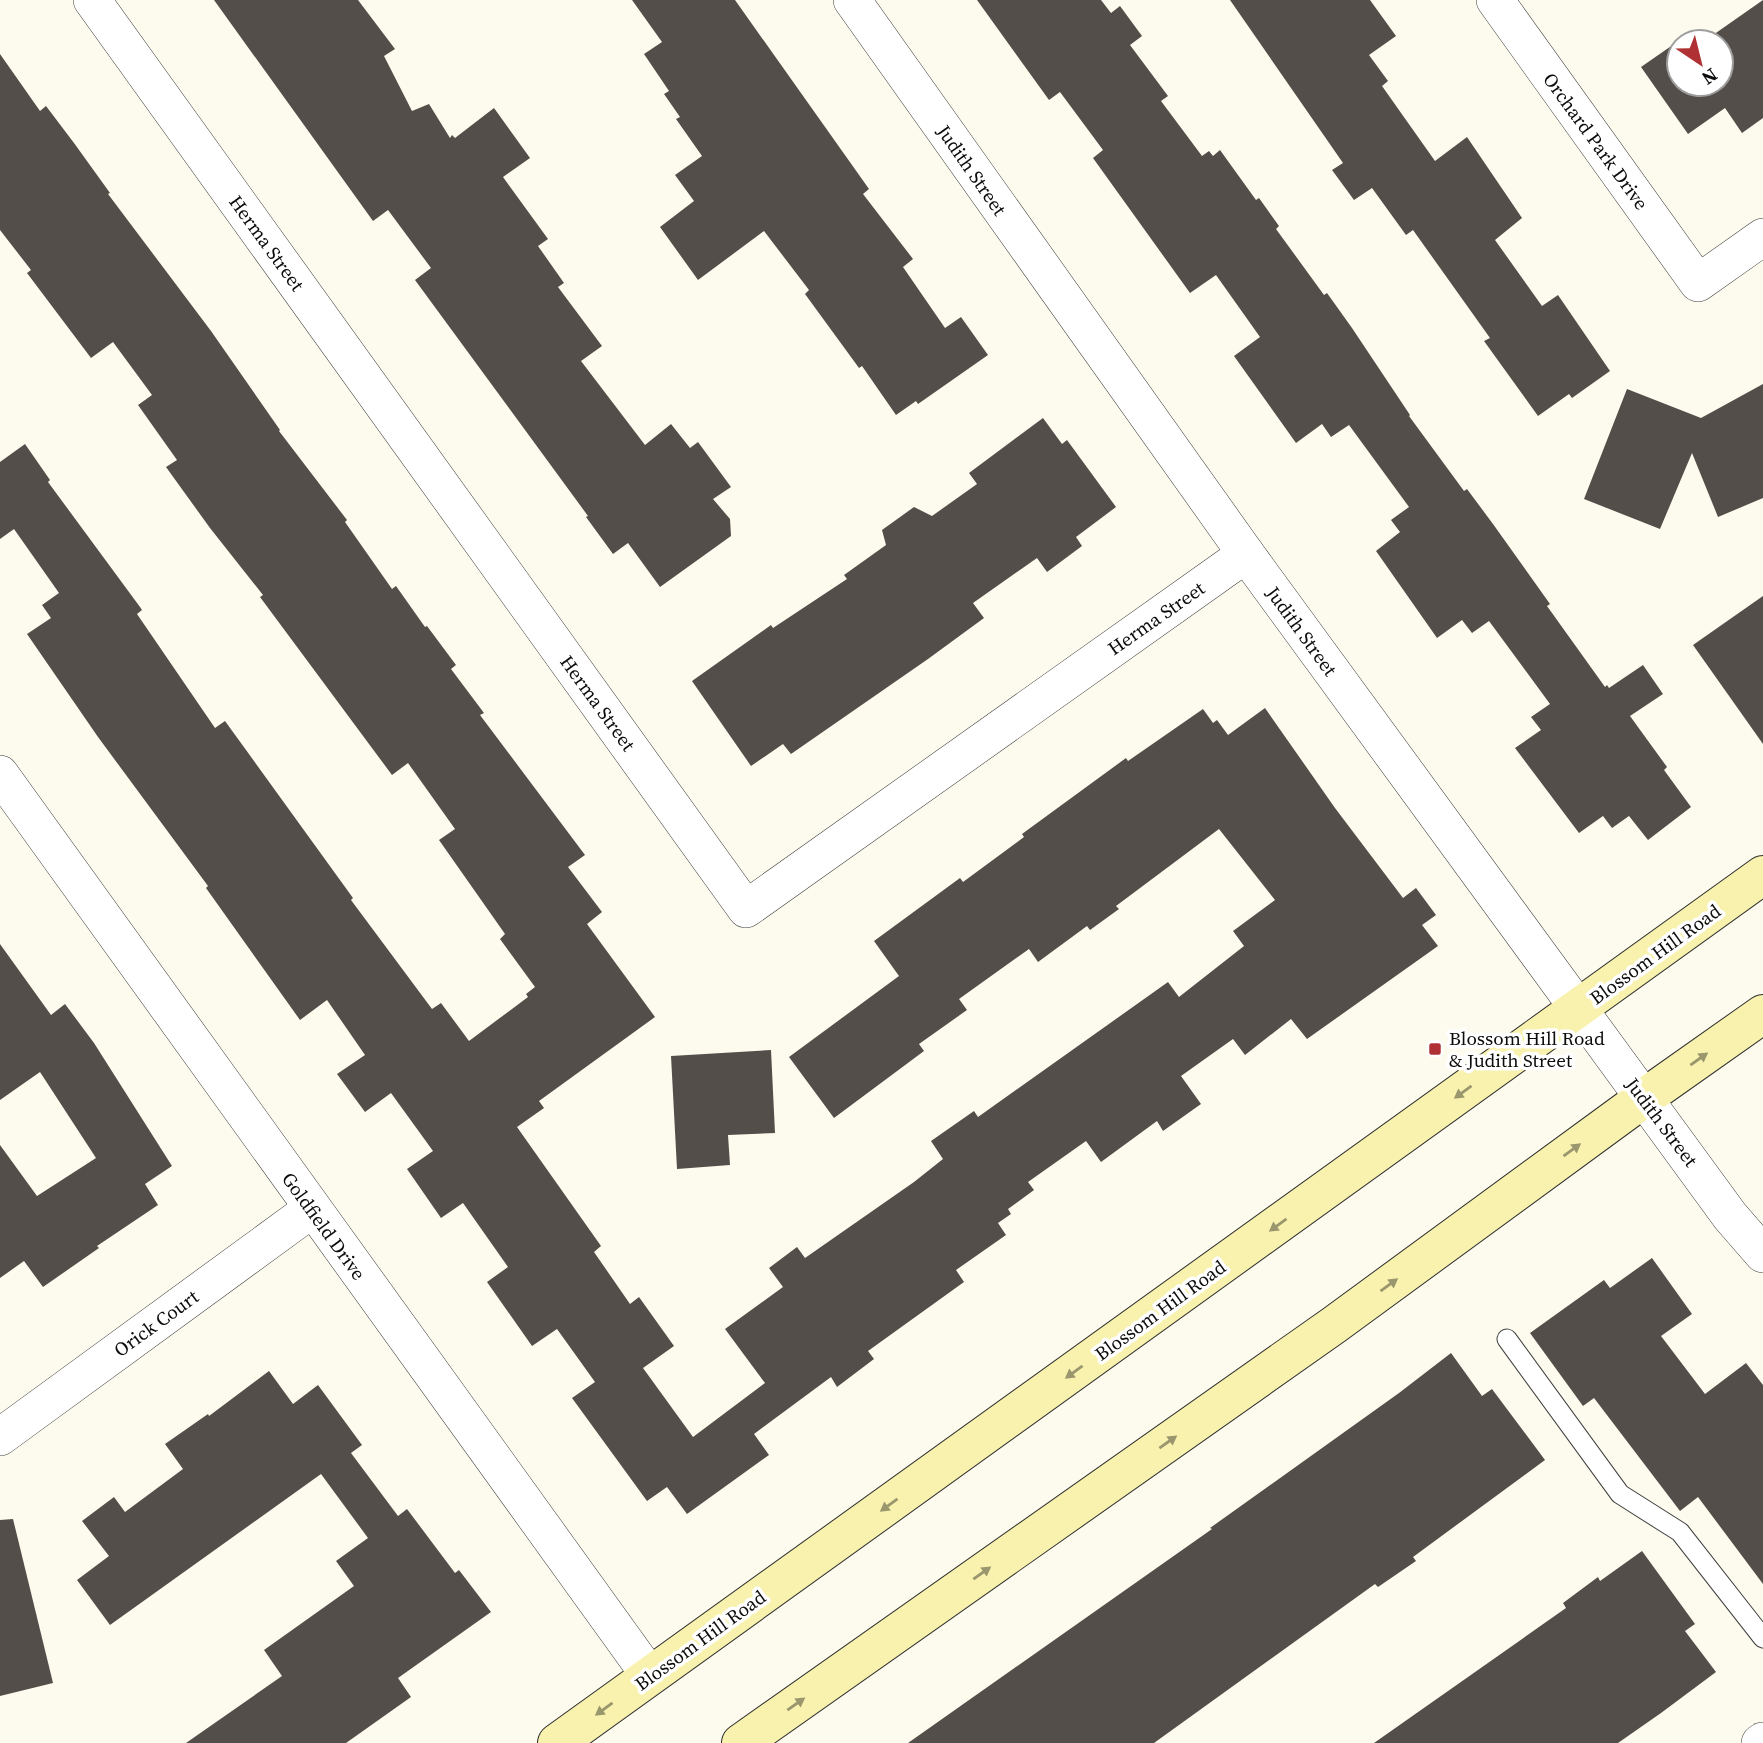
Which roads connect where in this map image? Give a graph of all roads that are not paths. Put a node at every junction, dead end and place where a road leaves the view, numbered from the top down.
1 (92, 0) edge
2 (852, 0) edge
3 (1495, 0) edge
4 (1763, 237) edge
5 (1246, 554) junction
6 (3, 783) edge
7 (1763, 875) edge
8 (1578, 1009) junction
9 (1763, 1014) edge
10 (1644, 1098) junction
11 (312, 1209) junction
12 (1763, 1254) edge
13 (1507, 1339) dead end
14 (0, 1437) edge
15 (1763, 1639) edge
16 (650, 1676) junction
17 (557, 1743) edge
18 (741, 1743) edge

1 - 5 street, Herma Street
2 - 5 street, Judith Street
3 - 4 street, Orchard Park Drive
5 - 8 street, Judith Street
6 - 11 street, Goldfield Drive
7 - 8 main road, Blossom Hill Road
8 - 10 street, Judith Street
8 -> 16 main road, Blossom Hill Road
10 -> 9 main road
10 - 12 street, Judith Street
18 -> 10 main road
11 - 14 street, Orick Court
11 - 16 street, Goldfield Drive
13 - 15 lane
16 -> 17 main road, Blossom Hill Road

